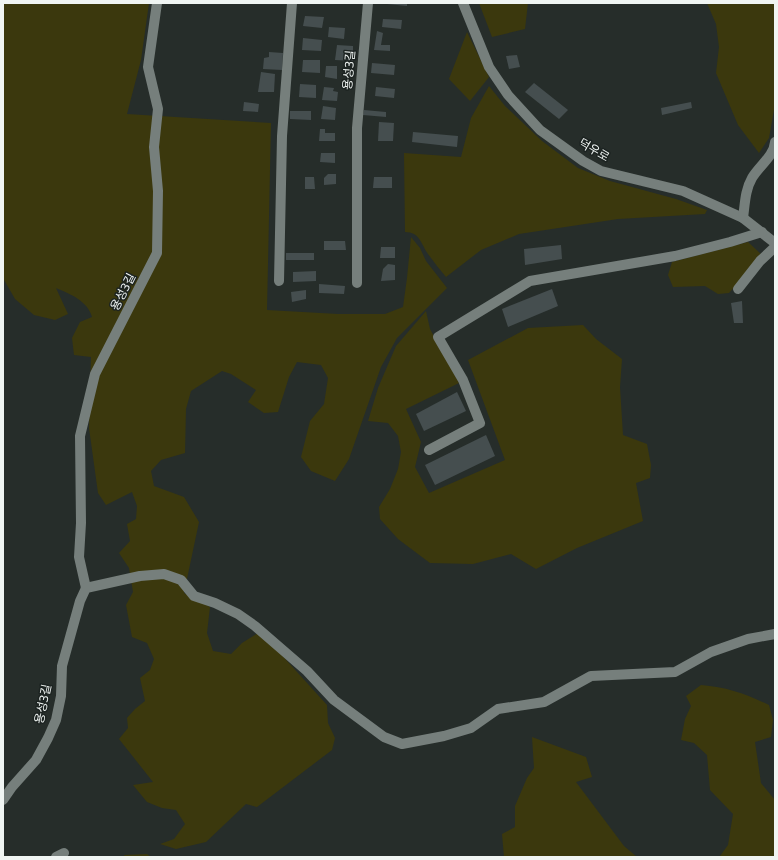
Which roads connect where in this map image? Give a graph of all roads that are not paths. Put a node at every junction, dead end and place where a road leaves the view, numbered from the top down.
1 (157, 3) edge
2 (292, 3) edge
3 (368, 3) edge
4 (463, 3) edge
5 (775, 142) edge
6 (743, 218) junction
7 (762, 232) junction
8 (775, 243) edge
9 (775, 247) edge
10 (279, 281) dead end
11 (357, 283) dead end
12 (738, 289) dead end
13 (429, 450) dead end
14 (86, 588) junction
15 (775, 634) edge
16 (3, 800) edge

1 - 14 street, 용성3길
2 - 10 street
3 - 11 street, 용성3길
4 - 6 street, 덕우로
5 - 6 street
6 - 7 street, 덕우로
7 - 8 street, 덕우로
7 - 13 street
9 - 12 street
14 - 15 street
14 - 16 street, 용성3길

